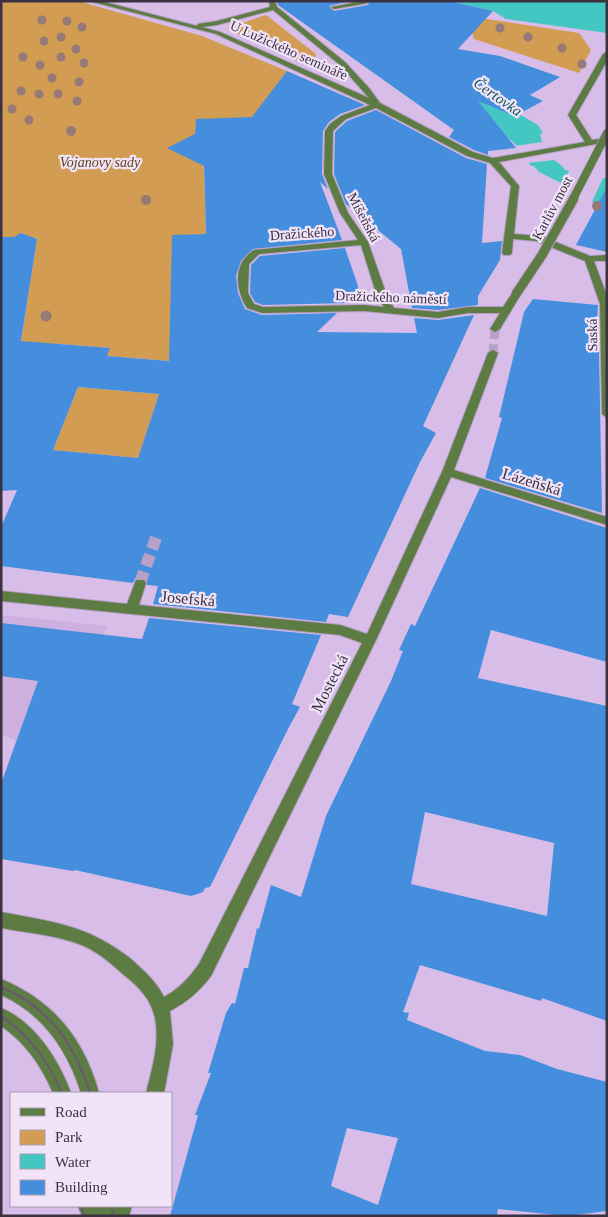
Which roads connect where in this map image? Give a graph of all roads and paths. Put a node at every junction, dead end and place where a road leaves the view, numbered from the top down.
1 (92, 1) edge
2 (364, 3) dead end
3 (273, 5) edge
4 (334, 7) dead end
5 (292, 14) dead end
6 (283, 15) junction
7 (188, 26) junction
8 (607, 54) edge
9 (377, 105) junction
10 (607, 133) edge
11 (607, 140) edge
12 (590, 143) junction
13 (493, 161) junction
14 (509, 236) junction
15 (364, 242) junction
16 (507, 254) dead end
17 (607, 258) edge
18 (589, 259) junction
19 (262, 310) joint
20 (391, 310) junction
21 (507, 310) junction
22 (495, 329) tunnel mouth
23 (493, 352) tunnel mouth
24 (607, 414) edge
25 (448, 472) junction
26 (607, 521) edge
27 (140, 583) tunnel mouth
28 (1, 596) edge
29 (131, 609) junction
30 (370, 640) junction
31 (1, 920) edge
32 (1, 987) edge
33 (161, 1007) junction
34 (1, 1016) edge
35 (61, 1092) edge
36 (90, 1092) edge
37 (156, 1092) edge

1 - 7 street, U Lužického semináře
2 - 4 street
3 - 6 street, U Lužického semináře
3 - 7 street, U Lužického semináře
5 - 6 street
6 - 9 street, U Lužického semináře
7 - 9 street, U Lužického semináře
8 - 12 street
9 - 13 street, U Lužického semináře
9 - 15 street, Míšeňská
10 - 21 street, Karlův most, bridge
11 - 12 street
12 - 13 street
13 - 14 street
14 - 16 street
14 - 18 street
15 - 19 street, Dražického
15 - 20 street, Míšeňská
17 - 18 street
18 - 24 street, Saská
19 - 20 street, Dražického náměstí
20 - 21 street, Dražického náměstí
21 - 22 street
23 - 25 street, Mostecká
25 - 26 street, Lázeňská
25 - 30 street, Mostecká
27 - 29 street
28 - 29 street, Josefská
29 - 30 street, Josefská
30 - 33 street, Mostecká
31 - 33 street
32 - 36 street
33 - 37 street
34 - 35 street

